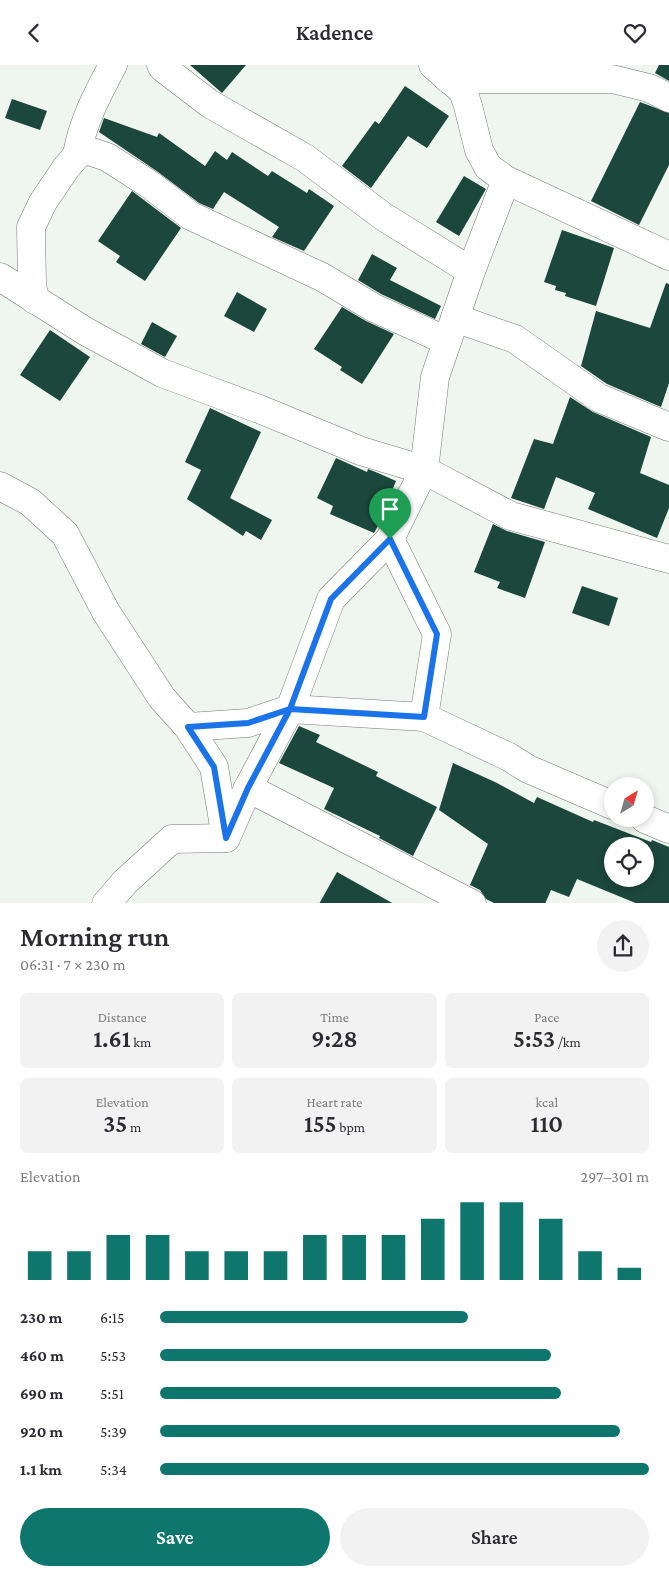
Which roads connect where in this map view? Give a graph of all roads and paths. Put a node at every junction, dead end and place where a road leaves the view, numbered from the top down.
1 (113, 65) edge
2 (161, 65) edge
3 (441, 72) edge
4 (520, 72) edge
5 (669, 98) edge
6 (76, 155) junction
7 (506, 180) junction
8 (669, 256) edge
9 (471, 271) junction
10 (0, 277) edge
11 (35, 300) junction
12 (451, 329) junction
13 (669, 427) edge
14 (424, 470) junction
15 (0, 486) edge
16 (390, 539) junction
17 (669, 559) edge
18 (290, 709) junction
19 (424, 717) junction
20 (188, 727) junction
21 (248, 788) junction
22 (604, 802) edge
23 (654, 823) edge
24 (669, 829) edge
25 (226, 838) junction
26 (106, 903) edge
27 (472, 903) edge

1 - 6 street
2 - 9 street
3 - 4 street
3 - 7 street
4 - 5 street
6 - 11 street
6 - 12 street
7 - 8 street
7 - 9 street
9 - 12 street
10 - 11 street
11 - 14 street
12 - 13 street
12 - 14 street
14 - 16 street
14 - 17 street
15 - 20 street
16 - 18 street
16 - 19 street
18 - 19 street
18 - 20 street
18 - 21 street
19 - 22 street
20 - 25 street
21 - 25 street
21 - 27 street
23 - 24 street
25 - 26 street

